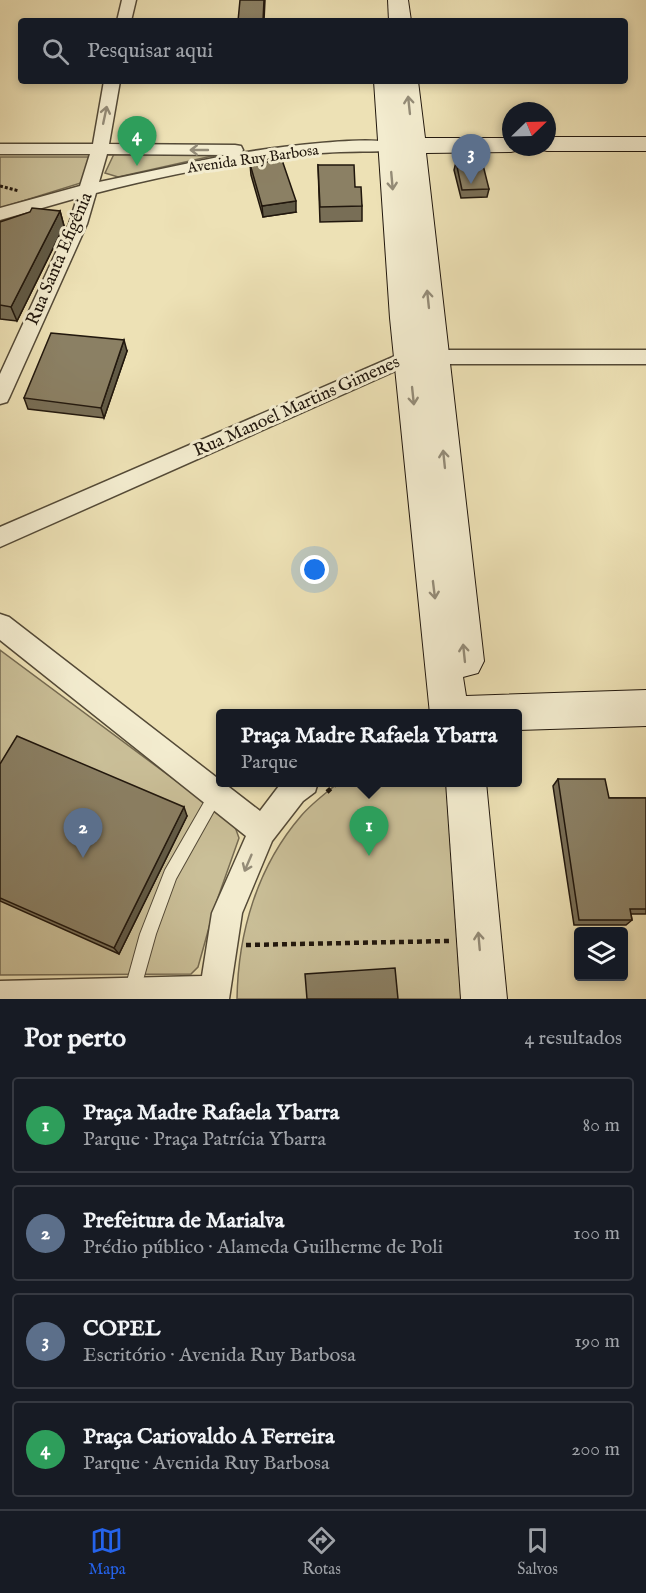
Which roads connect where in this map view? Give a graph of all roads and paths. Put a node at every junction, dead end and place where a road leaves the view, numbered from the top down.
1 (129, 0) edge
2 (380, 0) edge
3 (398, 0) edge
4 (125, 18) edge
5 (381, 18) edge
6 (400, 18) edge
7 (111, 84) edge
8 (386, 84) edge
9 (407, 84) edge
10 (556, 144) edge
11 (646, 144) edge
12 (502, 145) edge
13 (401, 146) junction
14 (0, 149) edge
15 (100, 150) junction
16 (299, 150) junction
17 (91, 188) junction
18 (0, 214) edge
19 (646, 357) edge
20 (421, 358) junction
21 (0, 396) edge
22 (0, 537) edge
23 (0, 625) edge
24 (646, 708) edge
25 (461, 709) edge
26 (522, 711) edge
27 (646, 727) edge
28 (522, 730) edge
29 (466, 787) edge
30 (315, 788) edge
31 (216, 795) junction
32 (262, 831) junction
33 (243, 936) dead end
34 (478, 941) junction
35 (241, 945) junction
36 (240, 954) dead end
37 (132, 992) junction
38 (213, 995) edge
39 (0, 996) edge
40 (484, 999) edge

1 - 4 street
2 - 5 street
3 - 6 street
15 -> 7 street, Rua Santa Efigênia
8 - 13 street
13 -> 9 street
10 - 11 street
12 - 13 street, Avenida Ruy Barbosa
13 - 16 street, Avenida Ruy Barbosa
13 - 20 street
14 - 15 street
16 -> 15 street
15 - 17 street, Rua Santa Efigênia
16 - 17 street, Avenida Ruy Barbosa
17 - 18 street, Avenida Ruy Barbosa
17 - 21 street, Rua Santa Efigênia
19 - 20 street, Rua Manoel Martins Gimenes
20 - 22 street, Rua Manoel Martins Gimenes
20 - 25 street
23 - 31 street
24 - 26 street
27 - 28 street
34 -> 29 street
30 - 32 street
31 - 32 street
31 - 37 lane
32 -> 38 street
33 - 35 path
34 - 35 path
34 - 40 street
35 - 36 path
37 - 38 street
37 - 39 street

